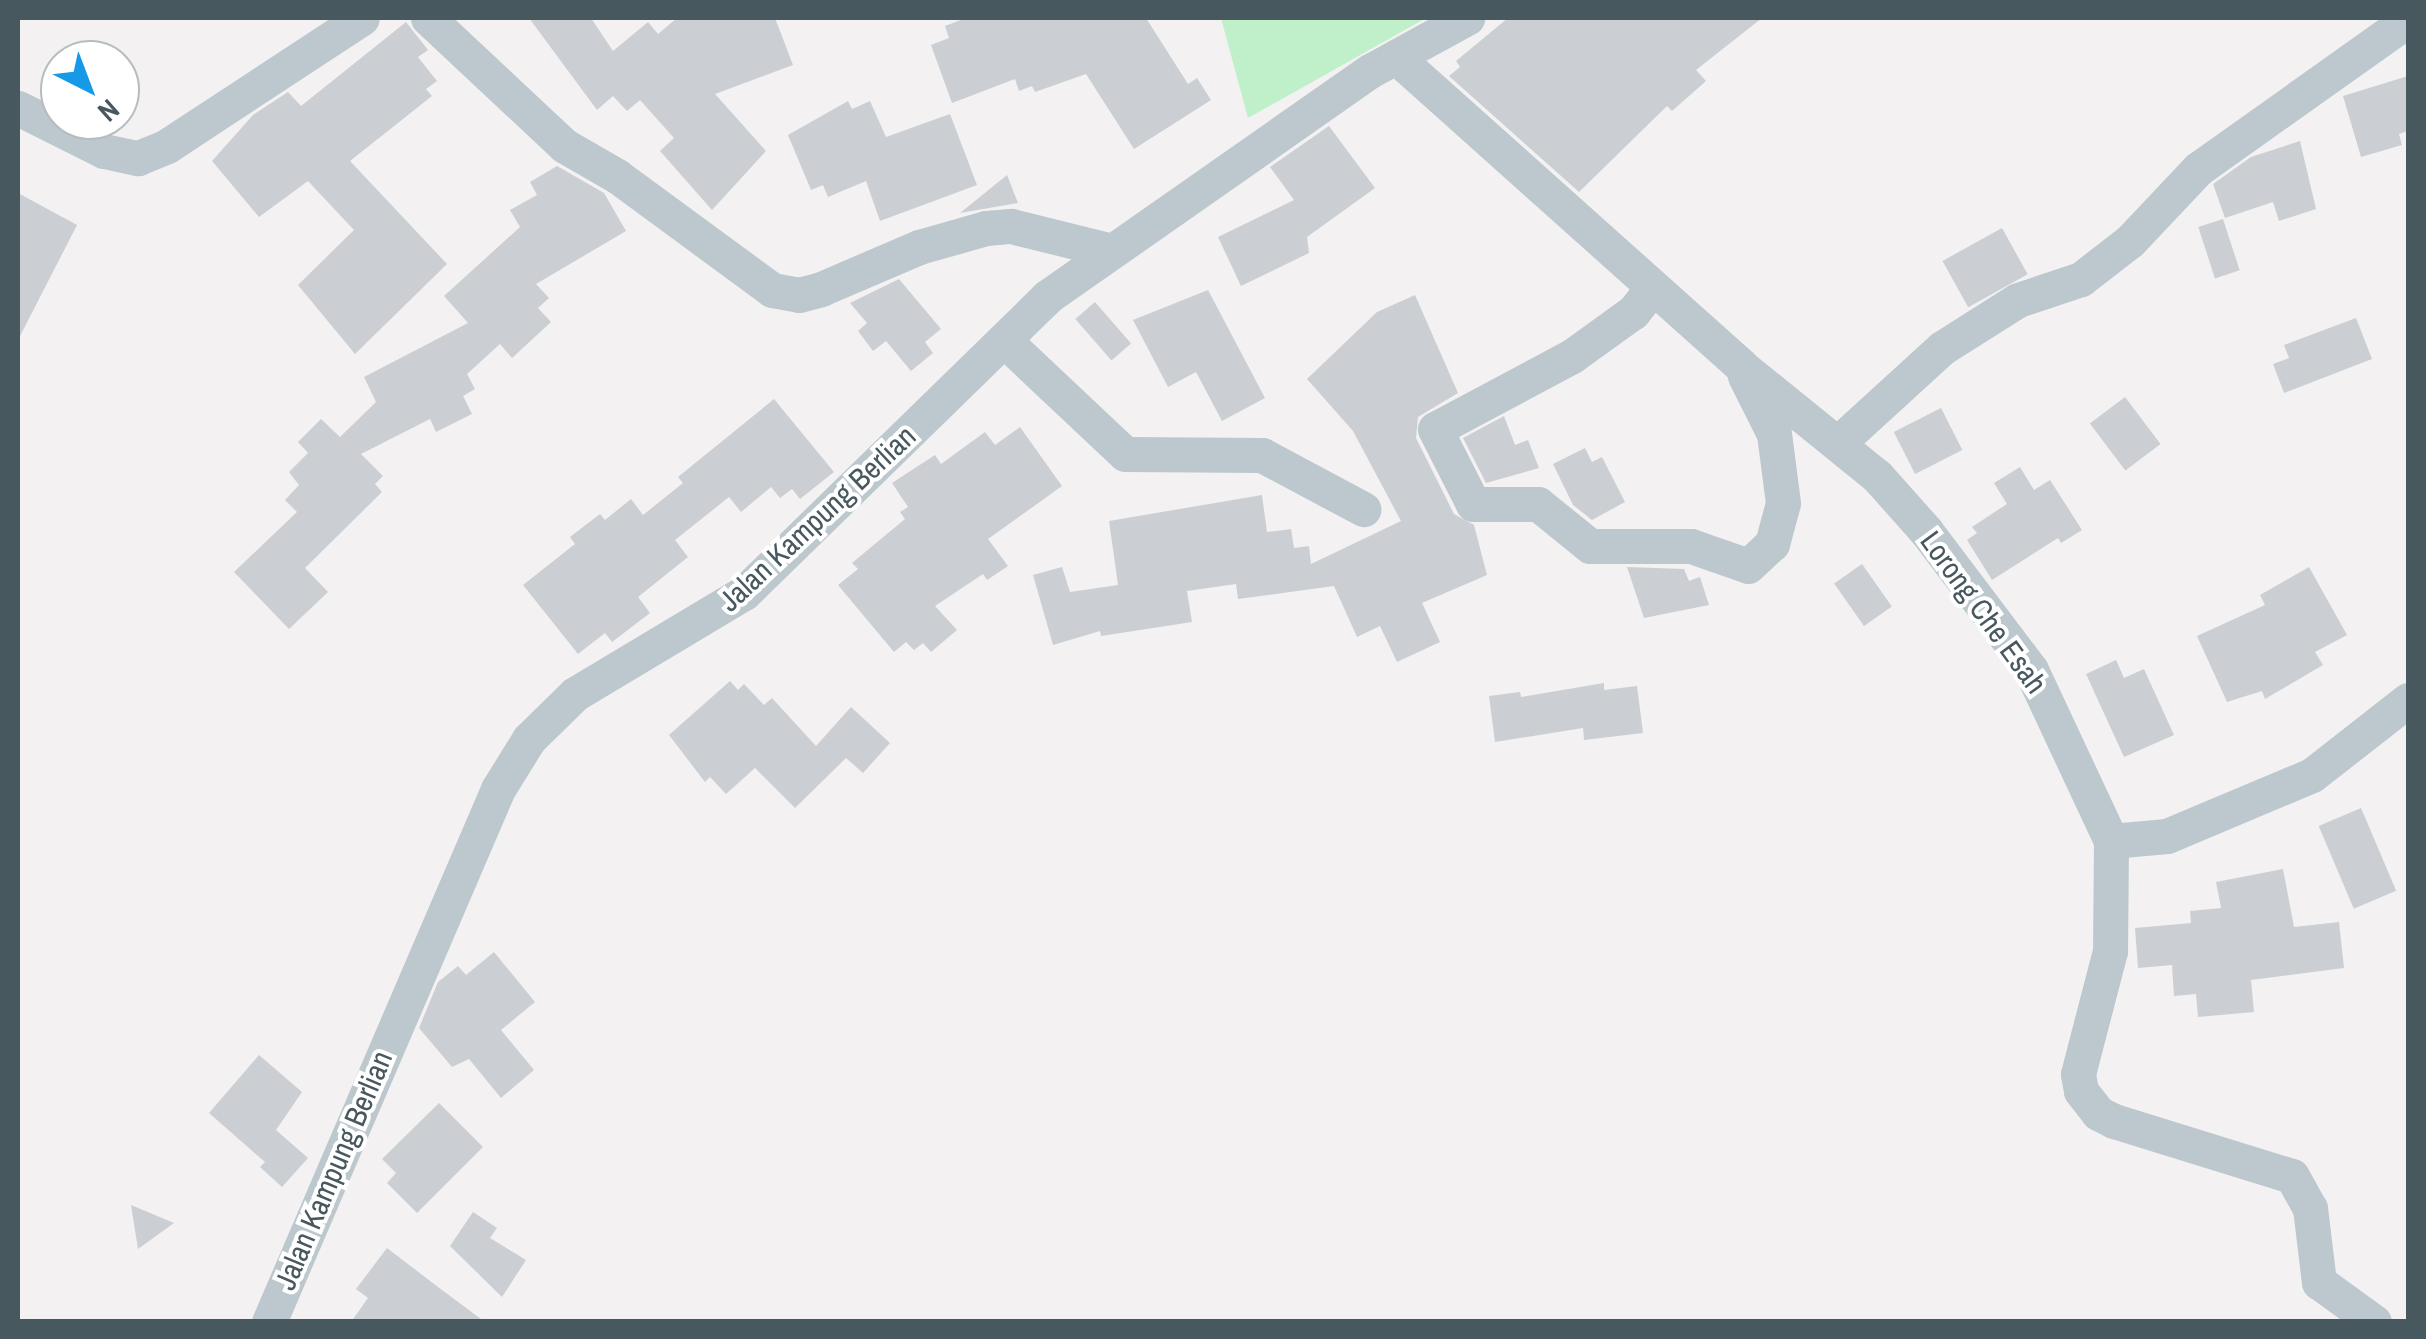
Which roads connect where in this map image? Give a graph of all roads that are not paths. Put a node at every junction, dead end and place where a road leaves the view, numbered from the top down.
1 (362, 18) edge
2 (428, 18) edge
3 (1466, 18) edge
4 (2408, 20) edge
5 (1396, 57) junction
6 (18, 108) edge
7 (1112, 251) junction
8 (1652, 288) junction
9 (1004, 340) junction
10 (1740, 366) junction
11 (1838, 443) junction
12 (1363, 508) dead end
13 (2408, 700) edge
14 (2110, 840) junction
15 (269, 1322) edge
16 (2374, 1322) edge

1 - 6 street
2 - 7 street
3 - 5 street, Jalan Kampung Berlian
4 - 11 street
5 - 7 street, Jalan Kampung Berlian
5 - 8 street, Lorong Che Esah
7 - 9 street, Jalan Kampung Berlian
8 - 10 street, Lorong Che Esah
8 - 10 street
9 - 12 street
9 - 15 street, Jalan Kampung Berlian
10 - 11 street, Lorong Che Esah
11 - 14 street, Lorong Che Esah
13 - 14 street
14 - 16 street, Lorong Che Esah

